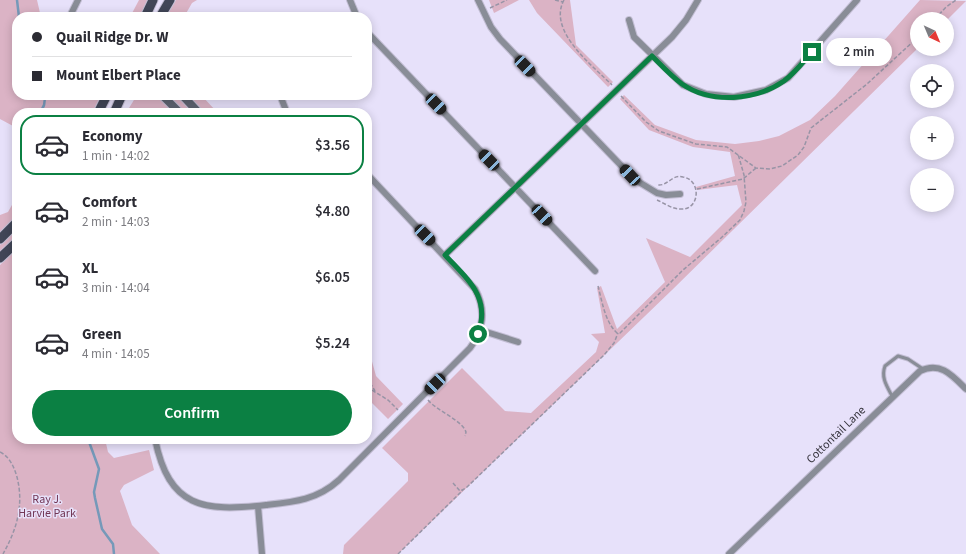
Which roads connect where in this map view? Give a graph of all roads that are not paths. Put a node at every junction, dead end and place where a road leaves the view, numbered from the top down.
1 (78, 0) edge
2 (153, 0) edge
3 (170, 0) edge
4 (350, 0) edge
5 (478, 0) edge
6 (698, 0) edge
7 (857, 0) edge
8 (72, 12) edge
9 (147, 12) edge
10 (163, 12) edge
11 (355, 12) edge
12 (629, 20) dead end
13 (372, 37) edge
14 (652, 56) junction
15 (167, 100) edge
16 (187, 100) edge
17 (175, 108) edge
18 (194, 108) edge
19 (581, 124) junction
20 (372, 179) edge
21 (516, 188) junction
22 (680, 194) dead end
23 (12, 227) edge
24 (0, 239) edge
25 (12, 247) edge
26 (445, 255) junction
27 (0, 258) edge
28 (595, 271) dead end
29 (480, 330) junction
30 (518, 342) dead end
31 (924, 369) junction
32 (966, 389) edge
33 (892, 396) junction
34 (156, 444) edge
35 (258, 506) junction
36 (262, 554) edge
37 (729, 554) edge

1 - 8 street
2 - 9 main road
3 - 10 main road
4 - 11 street
5 - 19 street
6 - 14 street
7 - 14 street
12 - 14 street
13 - 21 street
14 - 19 street
15 - 17 street
16 - 18 street
19 - 21 street
19 - 22 street
20 - 26 street
21 - 26 street
21 - 28 street
23 - 24 main road
25 - 27 main road
26 - 29 street
29 - 30 street
29 - 35 street
31 - 32 street
31 - 33 street, Cottontail Lane
31 - 33 lane
33 - 37 street, Cottontail Lane
34 - 35 street
35 - 36 street

